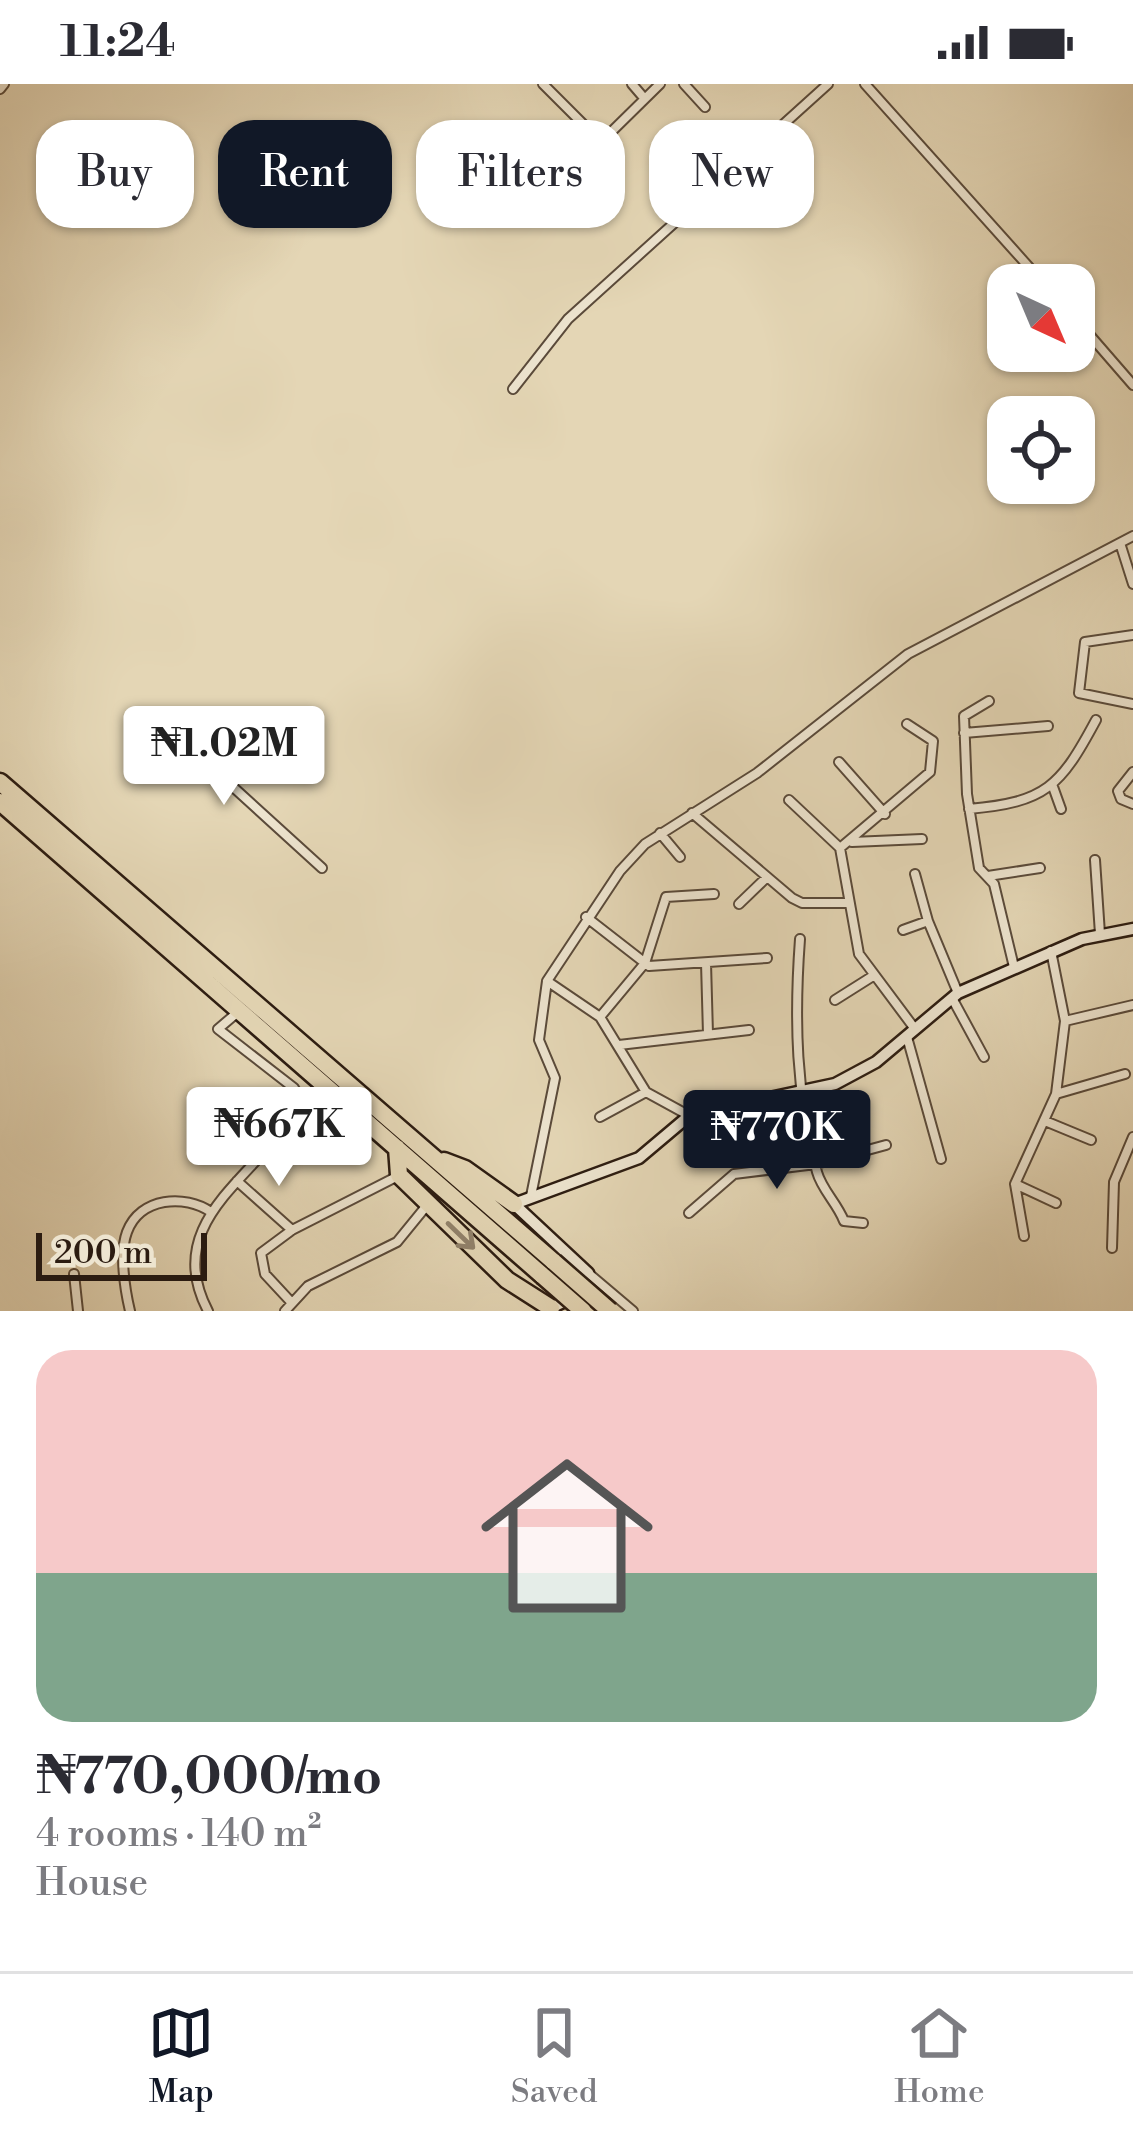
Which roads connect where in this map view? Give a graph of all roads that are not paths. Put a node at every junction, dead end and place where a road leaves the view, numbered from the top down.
1 (543, 84) edge
2 (632, 84) edge
3 (660, 84) edge
4 (684, 84) edge
5 (828, 84) edge
6 (865, 84) edge
7 (644, 98) junction
8 (705, 107) dead end
9 (1027, 264) edge
10 (1095, 341) edge
11 (1133, 385) edge
12 (513, 389) dead end
13 (1133, 536) edge
14 (1120, 543) junction
15 (1133, 579) edge
16 (1133, 635) edge
17 (989, 701) dead end
18 (1133, 704) edge
19 (154, 716) dead end
20 (1096, 720) dead end
21 (908, 724) dead end
22 (1048, 726) dead end
23 (964, 733) junction
24 (839, 762) dead end
25 (1133, 772) edge
26 (0, 782) edge
27 (1052, 784) junction
28 (789, 800) dead end
29 (0, 802) edge
30 (1133, 804) edge
31 (969, 809) junction
32 (1061, 809) dead end
33 (692, 813) junction
34 (885, 814) junction
35 (660, 833) junction
36 (922, 838) dead end
37 (851, 842) junction
38 (840, 848) junction
39 (680, 857) dead end
40 (1095, 860) dead end
41 (322, 868) dead end
42 (1040, 868) dead end
43 (915, 874) dead end
44 (767, 877) junction
45 (987, 877) junction
46 (714, 894) dead end
47 (848, 903) junction
48 (739, 904) dead end
49 (586, 917) junction
50 (928, 921) junction
51 (1133, 929) edge
52 (903, 931) dead end
53 (1100, 934) junction
54 (800, 939) dead end
55 (1051, 951) junction
56 (767, 958) dead end
57 (645, 962) junction
58 (706, 963) junction
59 (1014, 967) junction
60 (873, 976) junction
61 (547, 981) junction
62 (955, 995) junction
63 (835, 1000) dead end
64 (1133, 1005) edge
65 (239, 1010) junction
66 (600, 1017) junction
67 (1064, 1021) junction
68 (749, 1030) dead end
69 (911, 1033) junction
70 (708, 1034) junction
71 (620, 1045) junction
72 (983, 1057) dead end
73 (1125, 1074) dead end
74 (646, 1092) junction
75 (1056, 1094) junction
76 (799, 1095) junction
77 (690, 1115) junction
78 (600, 1118) dead end
79 (1045, 1121) junction
80 (1091, 1139) dead end
81 (1132, 1142) edge
82 (886, 1145) dead end
83 (397, 1148) junction
84 (434, 1158) junction
85 (941, 1159) dead end
86 (816, 1164) junction
87 (399, 1175) junction
88 (237, 1180) junction
89 (1015, 1184) junction
90 (523, 1200) junction
91 (1056, 1203) dead end
92 (428, 1204) junction
93 (211, 1211) junction
94 (688, 1213) dead end
95 (863, 1223) dead end
96 (292, 1230) junction
97 (1024, 1236) dead end
98 (1112, 1248) dead end
99 (549, 1269) junction
100 (588, 1273) junction
101 (74, 1274) dead end
102 (288, 1307) edge
103 (552, 1310) edge
104 (78, 1311) edge
105 (130, 1311) edge
106 (208, 1311) edge
107 (583, 1311) edge
108 (610, 1311) edge
109 (633, 1311) edge

1 - 7 street
2 - 7 street
3 - 7 street
4 - 8 street
5 - 12 street
6 - 9 street
10 - 11 street
13 - 14 street
14 - 15 street
14 - 33 street
16 - 18 street
17 - 23 street
19 - 41 street
20 - 27 street
21 - 34 street
22 - 23 street
23 - 31 street
24 - 34 street
25 - 30 street
26 - 84 highway
27 - 31 street
27 - 32 street
28 - 38 street
29 - 65 highway
31 - 45 street
33 - 35 street
33 - 44 street
34 - 37 street
35 - 39 street
35 - 49 street
36 - 37 street
37 - 38 street
38 - 47 street
40 - 53 street
42 - 45 street
43 - 50 street
44 - 47 street
44 - 48 street
45 - 59 street
46 - 57 street
47 - 60 street
49 - 57 street
49 - 61 street
50 - 52 street
50 - 62 street
51 - 53 street
53 - 55 street
54 - 76 street
55 - 59 street
55 - 67 street
56 - 58 street
57 - 58 street
57 - 66 street
58 - 70 street
59 - 62 street
60 - 63 street
60 - 69 street
61 - 66 street
61 - 90 street
62 - 69 street
62 - 72 street
64 - 67 street
65 - 83 highway
65 - 88 street
66 - 71 street
67 - 75 street
68 - 70 street
69 - 76 street
69 - 85 street
70 - 71 street
71 - 74 street
73 - 75 street
74 - 77 street
74 - 78 street
75 - 79 street
76 - 77 street
76 - 86 street
77 - 90 street
79 - 80 street
79 - 89 street
81 - 98 street
82 - 86 street
83 - 87 highway
83 - 99 highway
84 - 90 highway
84 - 99 highway
86 - 94 street
86 - 95 street
87 - 92 highway
87 - 96 street
88 - 93 street
88 - 96 street
89 - 91 street
89 - 97 street
90 - 100 street
92 - 102 street
92 -> 103 highway
93 - 105 street
93 - 106 street
96 - 102 street
99 - 107 highway, bridge
99 - 108 highway, bridge
100 - 103 street
100 - 109 street
101 - 104 street

